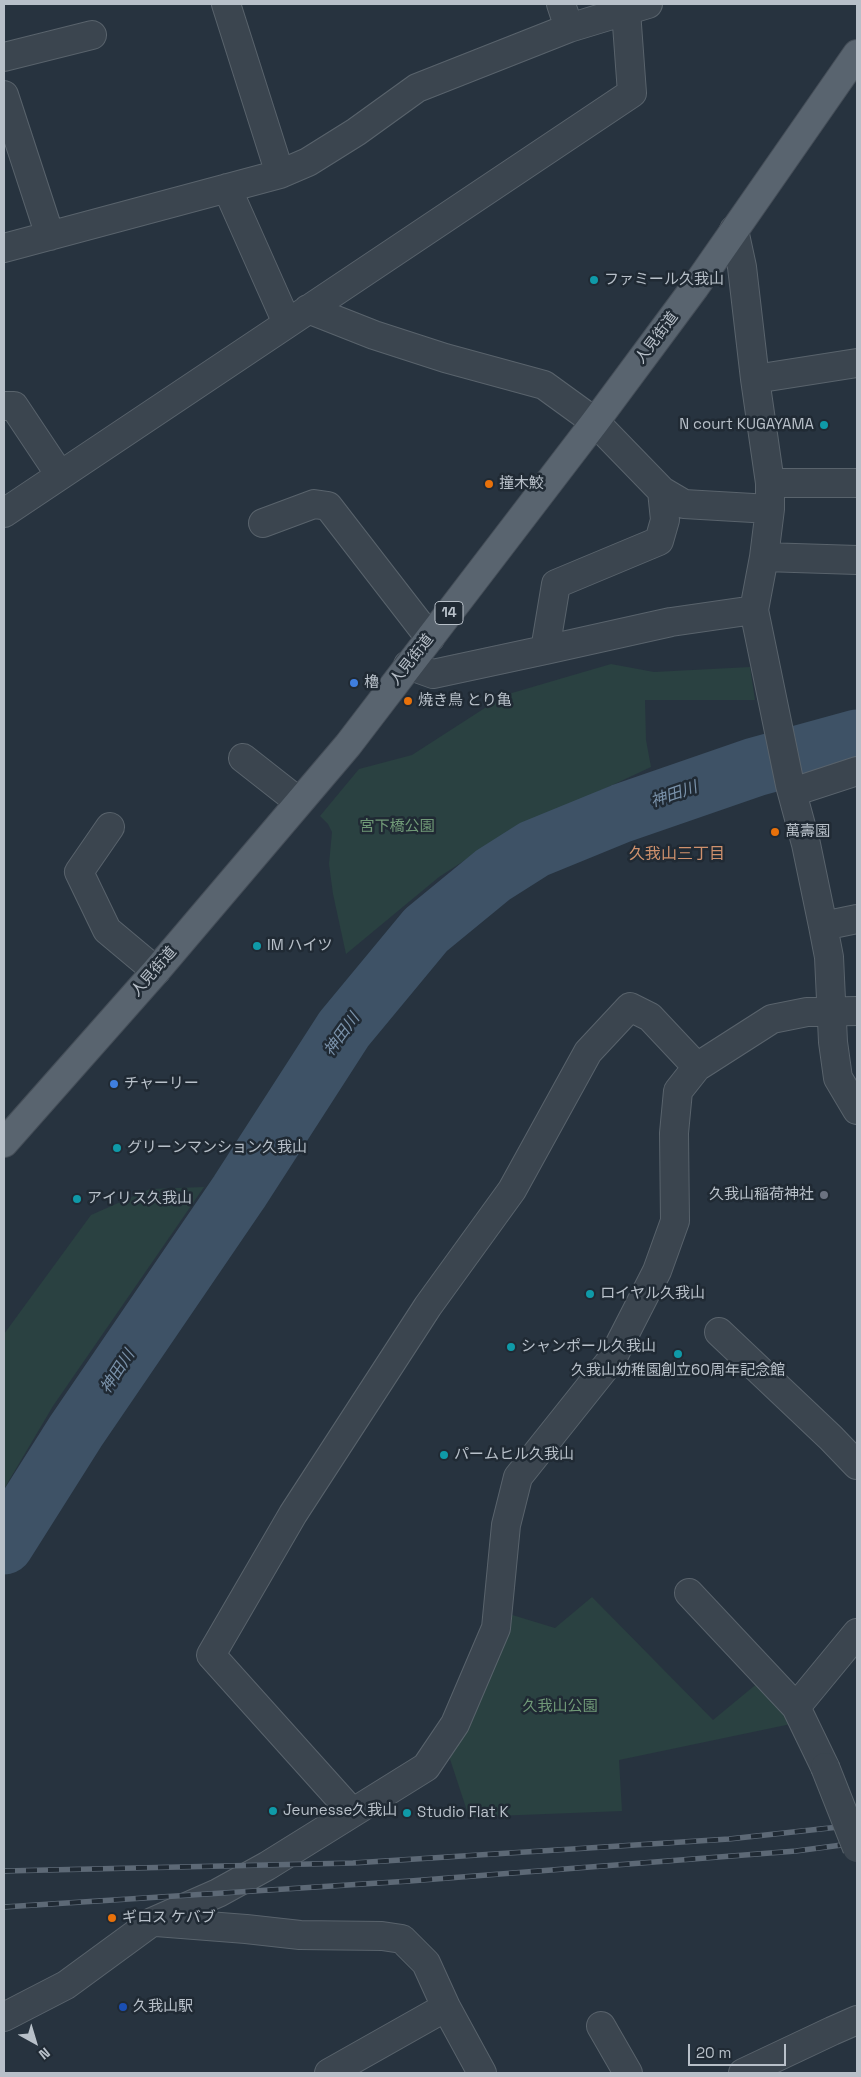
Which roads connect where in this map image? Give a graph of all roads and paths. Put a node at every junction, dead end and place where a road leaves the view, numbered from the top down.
1 (226, 4) edge
2 (637, 7) edge
3 (565, 16) edge
4 (92, 35) dead end
5 (857, 54) edge
6 (4, 57) edge
7 (4, 95) edge
8 (280, 174) junction
9 (227, 188) junction
10 (734, 230) junction
11 (50, 236) junction
12 (4, 248) edge
13 (298, 316) junction
14 (857, 362) edge
15 (755, 378) junction
16 (4, 406) edge
17 (595, 422) junction
18 (60, 475) junction
19 (857, 483) edge
20 (662, 491) junction
21 (770, 496) junction
22 (4, 513) edge
23 (263, 523) dead end
24 (764, 557) junction
25 (857, 560) edge
26 (754, 610) junction
27 (430, 638) junction
28 (546, 650) junction
29 (408, 665) junction
30 (243, 758) dead end
31 (857, 771) edge
32 (792, 788) junction
33 (299, 802) junction
34 (110, 827) dead end
35 (857, 919) edge
36 (823, 926) junction
37 (156, 971) junction
38 (844, 1010) edge
39 (697, 1067) junction
40 (857, 1110) edge
41 (4, 1143) edge
42 (719, 1332) dead end
43 (857, 1465) edge
44 (689, 1593) dead end
45 (857, 1634) edge
46 (796, 1707) junction
47 (352, 1812) junction
48 (857, 1848) edge
49 (152, 1922) junction
50 (446, 2007) junction
51 (4, 2017) edge
52 (857, 2020) edge
53 (601, 2026) dead end
54 (330, 2073) edge
55 (482, 2073) edge
56 (628, 2073) edge
57 (743, 2073) edge

1 - 8 street
2 - 3 street
2 - 13 street
3 - 8 street
4 - 6 street
5 - 10 main road, 人見街道 / 14
7 - 11 street
8 - 9 street
9 - 11 street
9 - 13 street
10 - 15 street
10 - 17 main road, 人見街道 / 14
11 - 12 street
13 - 17 street
13 - 18 street
14 - 15 street
15 - 21 street
16 - 18 street
17 - 20 street
17 - 27 main road, 人見街道 / 14
18 - 22 street
19 - 21 street
20 - 21 street
20 - 28 street
21 - 24 street
23 - 27 street
24 - 25 street
24 - 26 street
26 - 28 street
26 - 32 street
27 - 29 main road, 人見街道 / 14
28 - 29 street
29 - 33 main road, 人見街道 / 14
30 - 33 street
31 - 32 street
32 - 36 street
33 - 37 main road, 人見街道 / 14
34 - 37 street
35 - 36 street
36 - 38 street
37 - 41 main road, 人見街道 / 14
38 - 39 street
38 - 40 street
39 - 47 street
39 - 47 street
42 - 43 street
44 - 46 street
45 - 46 street
46 - 48 street, bridge
47 - 49 street
49 - 50 street
49 - 51 street
50 - 54 street
50 - 55 street
52 - 57 street
53 - 56 street

